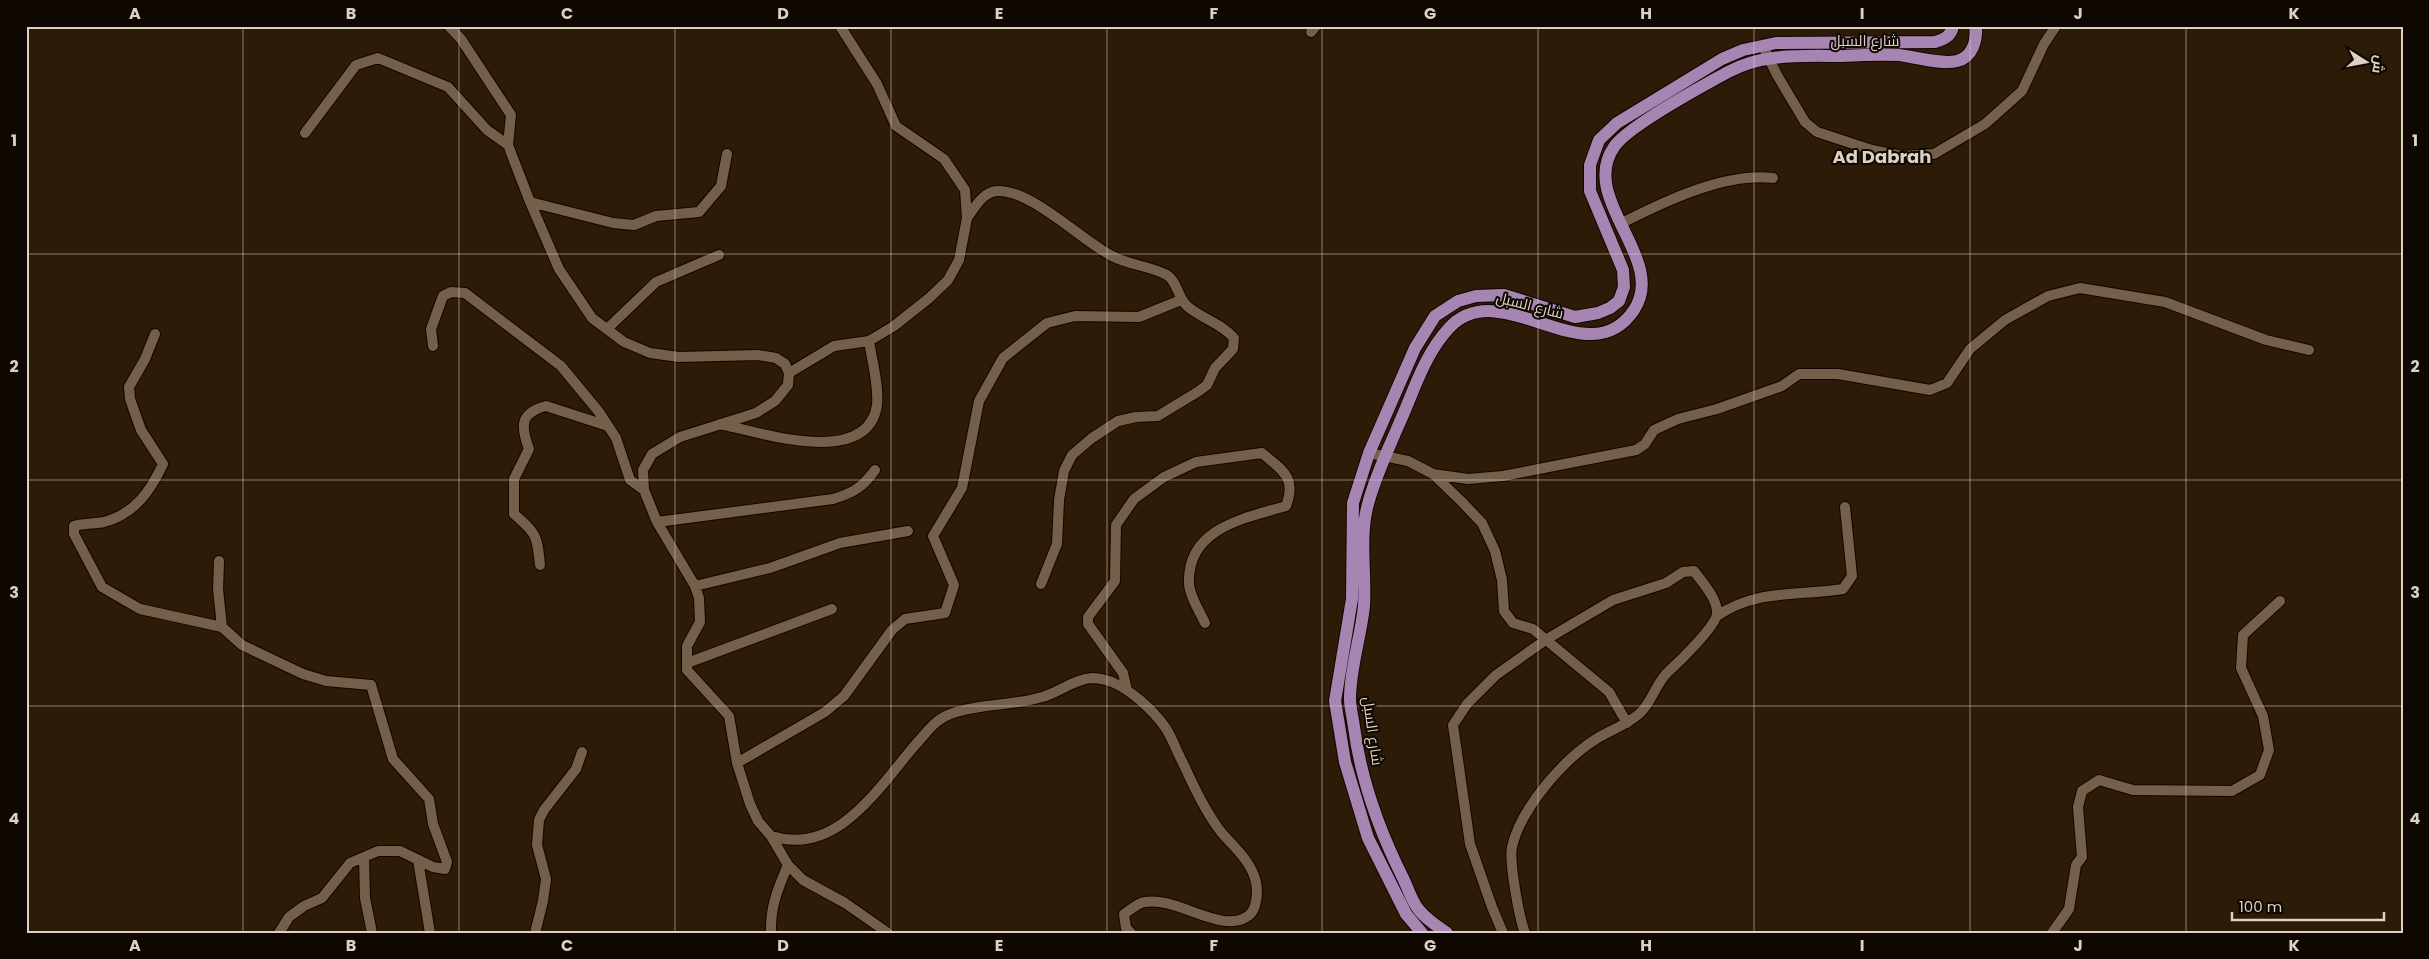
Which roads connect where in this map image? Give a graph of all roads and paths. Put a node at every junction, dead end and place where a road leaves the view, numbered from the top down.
1 (449, 26) edge
2 (840, 26) edge
3 (1953, 26) edge
4 (1976, 26) edge
5 (2056, 26) edge
6 (1763, 46) junction
7 (1768, 59) junction
8 (305, 133) dead end
9 (508, 145) junction
10 (727, 154) dead end
11 (1773, 178) dead end
12 (530, 202) junction
13 (967, 218) junction
14 (1620, 224) junction
15 (719, 255) dead end
16 (1181, 300) junction
17 (607, 328) junction
18 (154, 334) dead end
19 (869, 341) junction
20 (433, 346) dead end
21 (2309, 350) dead end
22 (789, 374) junction
23 (720, 424) junction
24 (608, 426) junction
25 (1369, 453) junction
26 (1386, 456) junction
27 (875, 470) dead end
28 (1433, 474) junction
29 (644, 490) junction
30 (1845, 506) dead end
31 (657, 522) junction
32 (908, 531) dead end
33 (219, 561) dead end
34 (540, 565) dead end
35 (1041, 584) dead end
36 (694, 586) junction
37 (2280, 601) dead end
38 (832, 609) dead end
39 (1717, 616) junction
40 (1205, 623) dead end
41 (222, 627) junction
42 (1547, 639) junction
43 (687, 663) junction
44 (1127, 690) junction
45 (1627, 724) junction
46 (582, 752) dead end
47 (737, 763) junction
48 (771, 836) junction
49 (364, 856) junction
50 (418, 860) junction
51 (788, 865) junction
52 (1125, 931) edge
53 (279, 933) edge
54 (372, 933) edge
55 (430, 933) edge
56 (535, 933) edge
57 (771, 933) edge
58 (888, 933) edge
59 (1422, 933) edge
60 (1447, 933) edge
61 (1503, 933) edge
62 (1525, 933) edge
63 (2052, 933) edge

1 - 9 street
2 - 13 street
3 - 6 main road, شارع السبل
4 - 7 main road, شارع السبل
5 - 7 street
6 - 7 street
6 - 25 main road, شارع السبل
7 - 14 main road, شارع السبل
8 - 9 street
9 - 12 street
10 - 12 street
11 - 14 street
12 - 17 street
13 - 16 street
13 - 19 street
14 - 26 main road, شارع السبل
15 - 17 street
16 - 35 street
16 - 47 street
17 - 22 street
18 - 41 street
19 - 22 street
19 - 23 street
20 - 24 street
21 - 28 street
22 - 23 street
23 - 29 street
24 - 29 street
24 - 34 street
25 - 26 street
25 - 59 main road, شارع السبل
26 - 28 street
26 - 60 main road, شارع السبل
27 - 31 street
28 - 42 street
29 - 31 street
30 - 39 street
31 - 36 street
32 - 36 street
33 - 41 street
36 - 43 street
37 - 63 street
38 - 43 street
39 - 42 street
39 - 45 street
40 - 44 street
41 - 50 street
42 - 45 street
42 - 61 street
43 - 47 street
44 - 48 street
44 - 52 street
45 - 62 street
46 - 56 street
47 - 48 street
48 - 51 street
49 - 50 street
49 - 53 street
49 - 54 street
50 - 55 street
51 - 57 street
51 - 58 street

